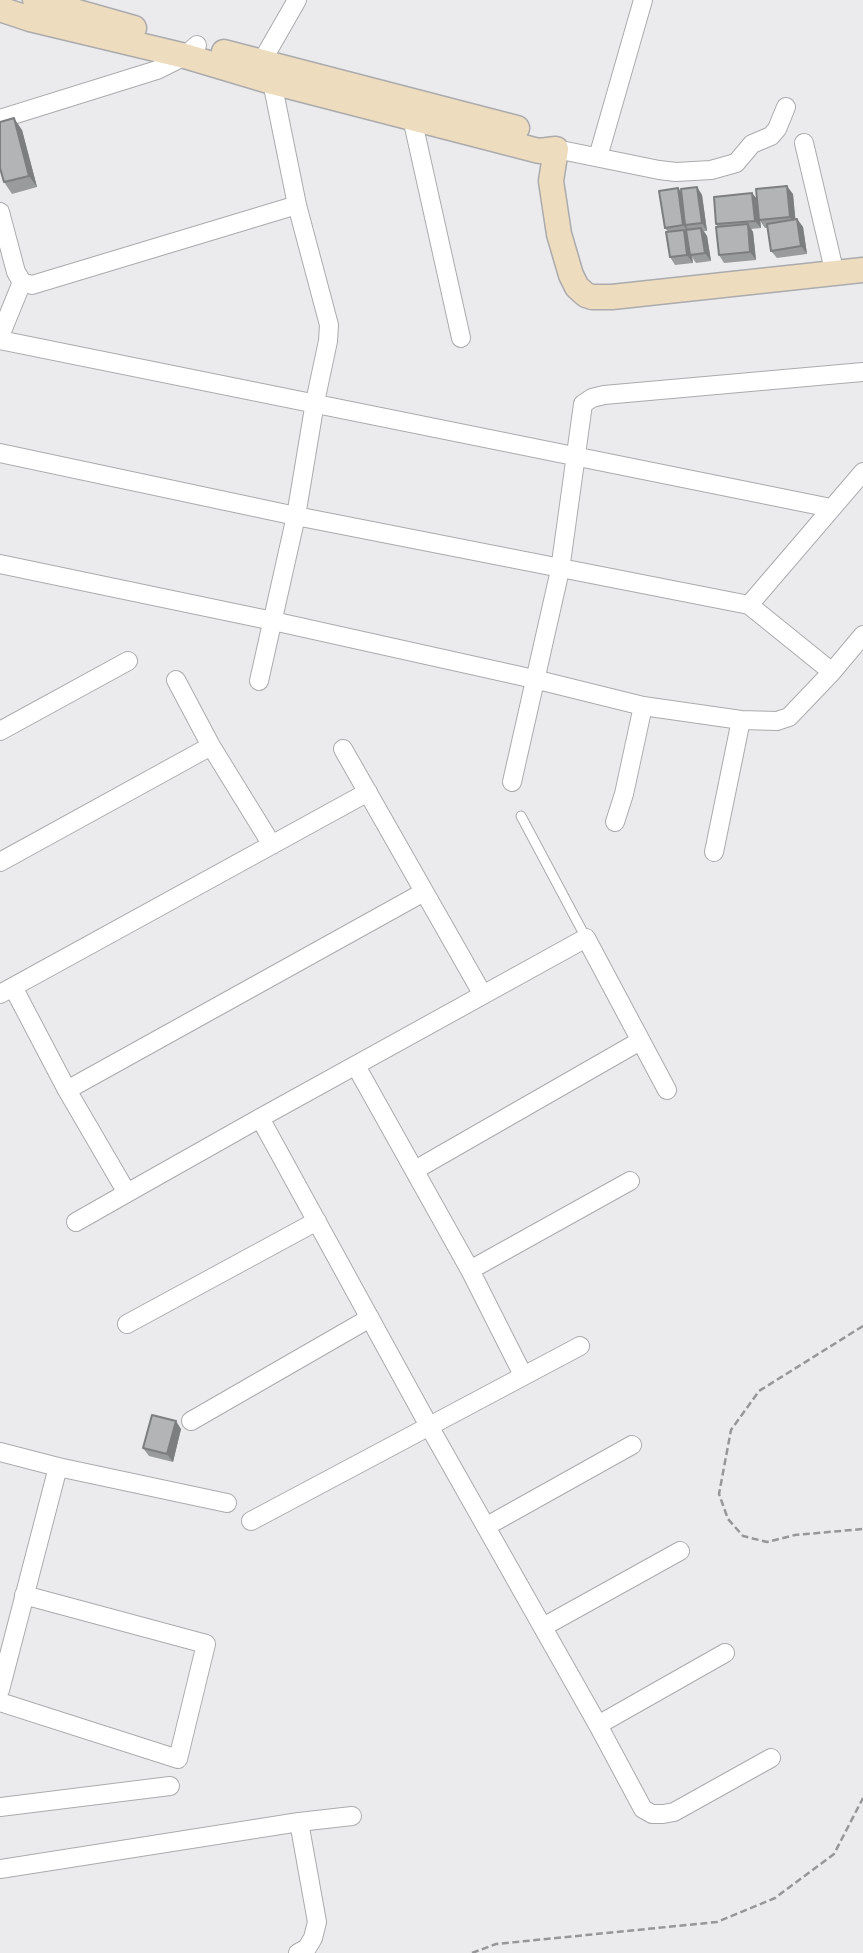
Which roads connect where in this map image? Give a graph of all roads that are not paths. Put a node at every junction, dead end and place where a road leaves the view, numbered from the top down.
1 (34, 0) edge
2 (297, 0) edge
3 (643, 0) edge
4 (0, 9) edge
5 (191, 50) junction
6 (267, 71) junction
7 (786, 107) dead end
8 (412, 118) junction
9 (0, 119) edge
10 (804, 143) dead end
11 (556, 149) junction
12 (598, 157) junction
13 (297, 205) junction
14 (0, 212) edge
15 (863, 270) edge
16 (835, 274) junction
17 (22, 282) junction
18 (0, 338) edge
19 (461, 338) dead end
20 (863, 372) edge
21 (315, 402) junction
22 (0, 453) edge
23 (575, 457) junction
24 (863, 472) edge
25 (831, 508) junction
26 (296, 516) junction
27 (0, 564) edge
28 (560, 570) junction
29 (748, 606) junction
30 (273, 621) junction
31 (863, 635) edge
32 (128, 661) dead end
33 (832, 672) junction
34 (534, 679) junction
35 (176, 680) dead end
36 (259, 681) dead end
37 (643, 706) junction
38 (741, 720) junction
39 (0, 731) edge
40 (211, 746) junction
41 (343, 749) dead end
42 (512, 782) dead end
43 (368, 792) junction
44 (521, 816) dead end
45 (615, 822) dead end
46 (271, 845) junction
47 (714, 852) dead end
48 (0, 862) edge
49 (424, 892) junction
50 (586, 938) junction
51 (7, 991) edge
52 (483, 995) junction
53 (640, 1041) junction
54 (355, 1066) junction
55 (67, 1090) junction
56 (667, 1090) dead end
57 (260, 1118) junction
58 (415, 1170) junction
59 (630, 1181) dead end
60 (127, 1193) junction
61 (317, 1221) junction
62 (76, 1222) dead end
63 (470, 1270) junction
64 (370, 1318) junction
65 (127, 1324) dead end
66 (580, 1346) dead end
67 (523, 1375) junction
68 (191, 1420) dead end
69 (429, 1426) junction
70 (632, 1445) dead end
71 (0, 1452) edge
72 (58, 1467) junction
73 (227, 1503) dead end
74 (251, 1521) dead end
75 (486, 1526) junction
76 (680, 1551) dead end
77 (24, 1595) junction
78 (543, 1627) junction
79 (725, 1653) dead end
80 (0, 1690) edge
81 (0, 1702) edge
82 (598, 1725) junction
83 (771, 1758) dead end
84 (170, 1786) dead end
85 (0, 1807) edge
86 (352, 1816) dead end
87 (299, 1822) junction
88 (0, 1869) edge
89 (298, 1953) edge

1 - 5 street
2 - 6 street
3 - 12 street
4 - 5 street
5 - 6 street
5 - 9 street
6 - 8 street
6 - 11 street
6 - 13 street
7 - 12 street
8 - 11 street
8 - 19 street
10 - 16 street
11 - 12 street
11 - 16 street
13 - 17 street
13 - 21 street
14 - 17 street
15 - 16 street
17 - 18 street
18 - 21 street
20 - 23 street
21 - 23 street
21 - 26 street
22 - 26 street
23 - 25 street
23 - 28 street
24 - 25 street
25 - 29 street
26 - 28 street
26 - 30 street
27 - 30 street
28 - 29 street
28 - 34 street
29 - 33 street
30 - 34 street
30 - 36 street
31 - 33 street
32 - 39 street
33 - 38 street
34 - 37 street
34 - 42 street
35 - 40 street
37 - 38 street
37 - 45 street
38 - 47 street
40 - 46 street
40 - 48 street
41 - 43 street
43 - 46 street
43 - 49 street
44 - 50 lane
46 - 51 street
49 - 52 street
49 - 55 street
50 - 52 street
50 - 53 street
51 - 55 street
52 - 54 street
53 - 56 street
53 - 58 street
54 - 57 street
54 - 58 street
55 - 60 street
57 - 60 street
57 - 61 street
58 - 63 street
59 - 63 street
60 - 62 street
61 - 64 street
61 - 65 street
63 - 67 street
64 - 68 street
64 - 69 street
66 - 67 street
67 - 69 street
69 - 74 street
69 - 75 street
70 - 75 street
71 - 72 street
72 - 73 street
72 - 77 street
75 - 78 street
76 - 78 street
77 - 80 street
77 - 81 street
78 - 82 street
79 - 82 street
82 - 83 street
84 - 85 street
86 - 87 street
87 - 88 street
87 - 89 street

